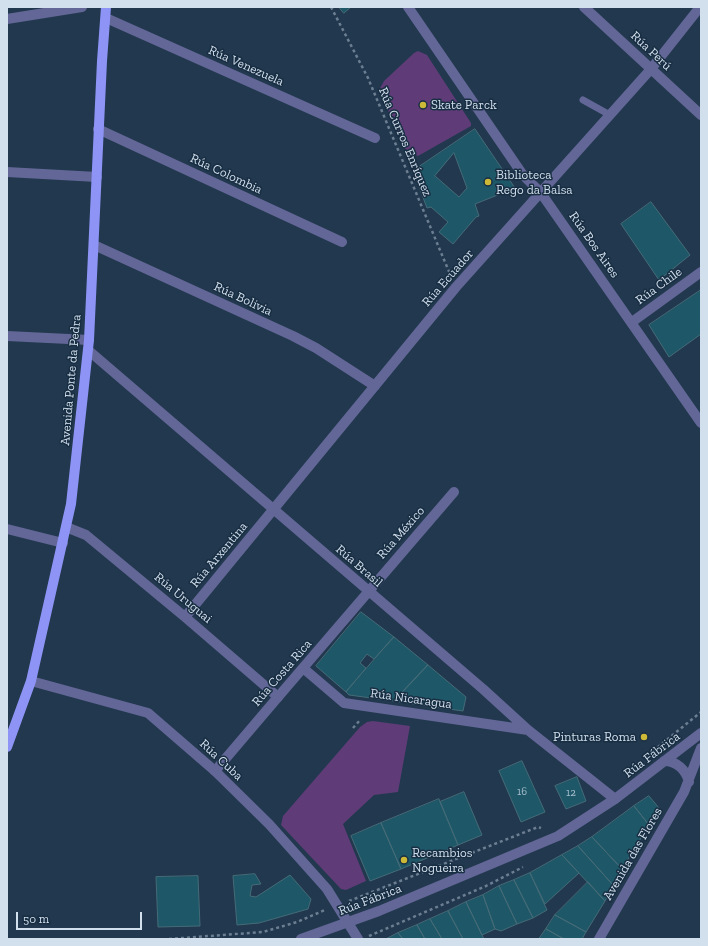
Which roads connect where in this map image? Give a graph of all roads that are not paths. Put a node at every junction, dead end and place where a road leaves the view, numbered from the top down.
1 (82, 7) edge
2 (106, 7) edge
3 (408, 7) edge
4 (584, 7) edge
5 (700, 7) edge
6 (106, 18) junction
7 (7, 19) edge
8 (651, 69) junction
9 (583, 100) dead end
10 (610, 115) junction
11 (701, 115) edge
12 (98, 129) junction
13 (376, 138) dead end
14 (7, 172) edge
15 (97, 177) junction
16 (542, 193) junction
17 (342, 242) dead end
18 (94, 245) junction
19 (701, 272) edge
20 (632, 322) junction
21 (7, 336) edge
22 (88, 345) junction
23 (375, 386) junction
24 (701, 423) edge
25 (454, 492) dead end
26 (273, 510) junction
27 (66, 527) junction
28 (7, 529) edge
29 (62, 543) junction
30 (368, 591) junction
31 (185, 617) junction
32 (303, 668) junction
33 (31, 681) junction
34 (278, 697) junction
35 (10, 730) edge
36 (528, 730) junction
37 (701, 733) edge
38 (7, 747) edge
39 (701, 748) edge
40 (664, 761) junction
41 (215, 771) junction
42 (689, 782) junction
43 (615, 799) junction
44 (349, 923) junction
45 (301, 939) edge
46 (358, 939) edge
47 (599, 939) edge

1 - 7 street
2 - 6 main road, Avenida Ponte da Pedra
3 - 16 street, Rúa Bos Aires
4 - 8 street, Rúa Perú
5 - 8 street, Rúa Ecuador
6 - 12 main road, Avenida Ponte da Pedra
6 - 13 street, Rúa Venezuela
8 - 10 street, Rúa Ecuador
8 - 11 street, Rúa Perú
9 - 10 lane
10 - 16 street, Rúa Ecuador
12 - 15 main road, Avenida Ponte da Pedra
12 - 17 street, Rúa Colombia
14 - 15 street
15 - 18 main road, Avenida Ponte da Pedra
16 - 20 street, Rúa Bos Aires
16 - 23 street, Rúa Ecuador
18 - 22 main road, Avenida Ponte da Pedra
18 - 23 street, Rúa Bolivia
19 - 20 street, Rúa Chile
20 - 24 street, Rúa Bos Aires
21 - 22 street
22 - 26 street, Rúa Brasil
22 - 27 main road, Avenida Ponte da Pedra
23 - 26 street, Rúa Ecuador
25 - 30 street, Rúa México
26 - 30 street, Rúa Brasil
26 - 31 street, Rúa Arxentina
27 - 29 main road, Avenida Ponte da Pedra
27 - 31 street, Rúa Uruguai
28 - 29 street
29 - 33 main road, Avenida Ponte da Pedra
30 - 32 street, Rúa Costa Rica
30 - 36 street, Rúa Brasil
31 - 34 street, Rúa Uruguai
32 - 34 street, Rúa Costa Rica
32 - 36 street, Rúa Nicaragua
33 - 35 main road, Avenida Ponte da Pedra
33 - 41 street, Rúa Cuba
34 - 41 street, Rúa Costa Rica
35 - 38 main road, Avenida Ponte da Pedra
36 - 43 street, Rúa Brasil
37 - 40 street, Rúa Fábrica
39 - 42 street, Avenida das Flores
40 - 42 street
40 - 43 street, Rúa Fábrica
41 - 44 street, Rúa Cuba
42 - 47 street, Avenida das Flores
43 - 44 street, Rúa Fábrica
44 - 45 street, Rúa Fábrica
44 - 46 street, Rúa Cuba

